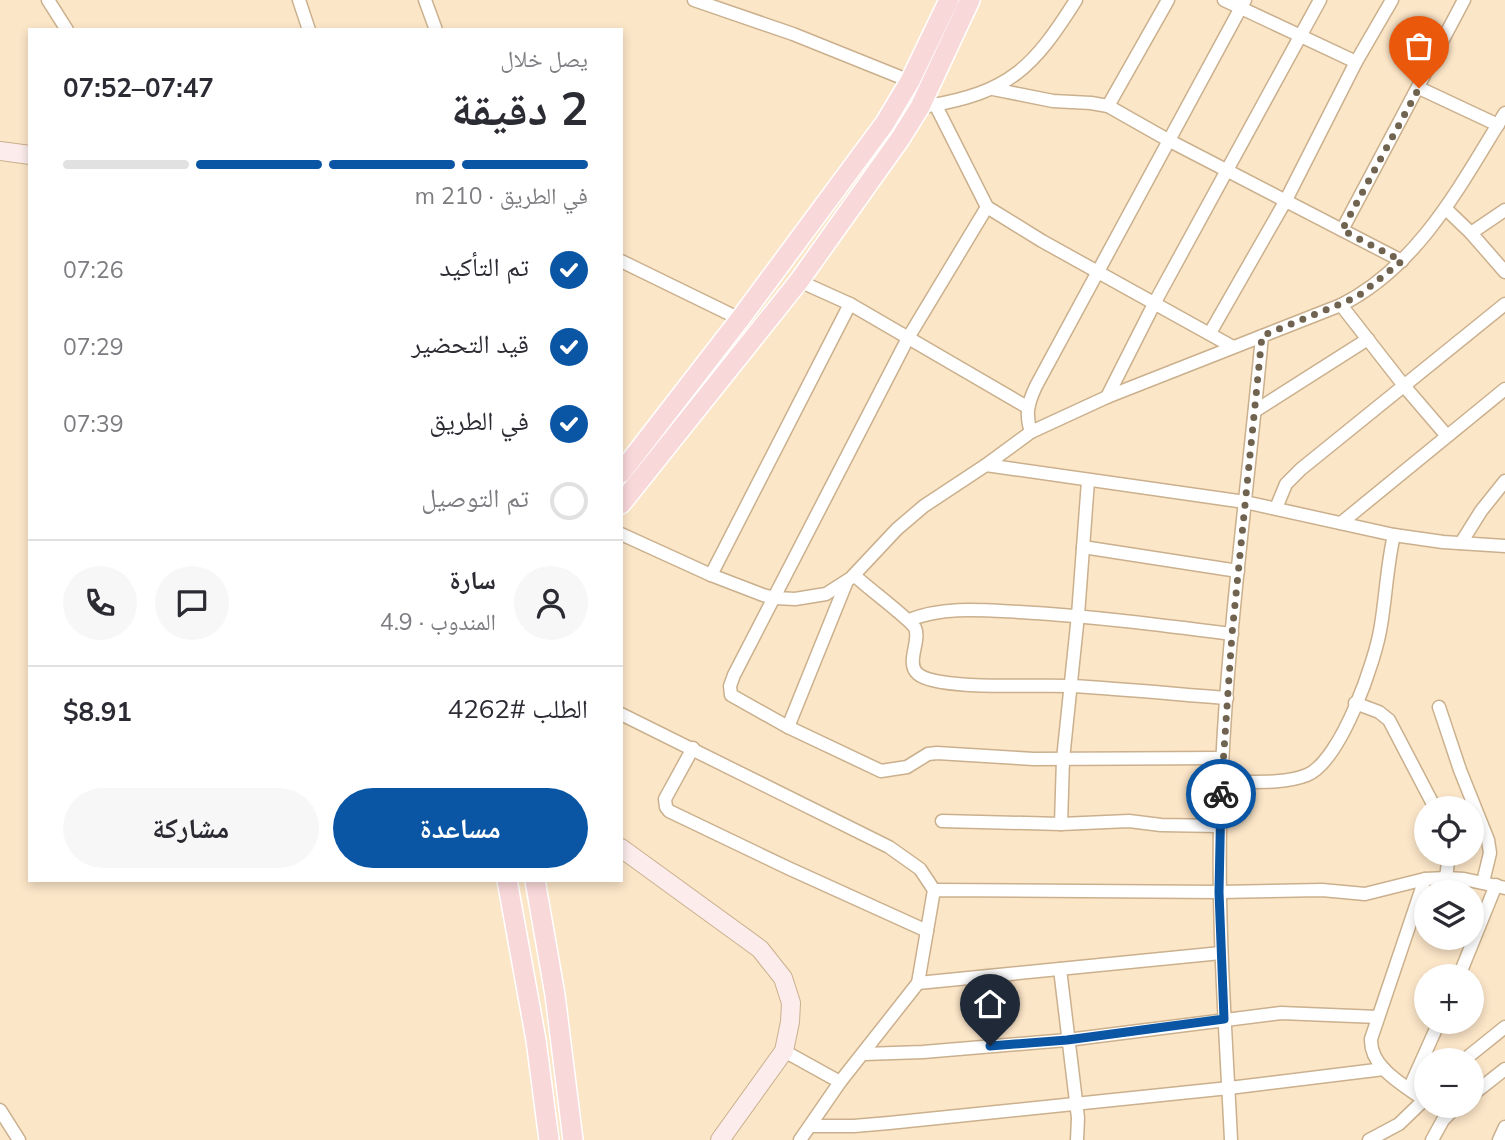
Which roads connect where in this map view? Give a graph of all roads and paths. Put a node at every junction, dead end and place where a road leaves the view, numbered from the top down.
1 (48, 0) edge
2 (299, 0) edge
3 (425, 0) edge
4 (695, 0) edge
5 (949, 0) edge
6 (970, 0) edge
7 (1076, 0) edge
8 (1168, 0) edge
9 (1224, 0) edge
10 (1320, 0) edge
11 (1392, 0) edge
12 (1464, 0) edge
13 (1242, 4) edge
14 (66, 28) edge
15 (308, 28) edge
16 (435, 28) edge
17 (1300, 37) junction
18 (1356, 62) junction
19 (910, 81) junction
20 (1419, 88) junction
21 (993, 89) junction
22 (927, 106) junction
23 (1108, 106) junction
24 (1505, 113) edge
25 (1498, 125) junction
26 (1168, 140) junction
27 (0, 151) edge
28 (28, 155) edge
29 (1227, 171) junction
30 (1286, 201) junction
31 (987, 207) junction
32 (1446, 209) junction
33 (1505, 210) edge
34 (1342, 230) junction
35 (1471, 233) junction
36 (1402, 261) junction
37 (623, 262) edge
38 (1099, 271) junction
39 (1505, 272) edge
40 (799, 281) junction
41 (1155, 302) junction
42 (850, 304) junction
43 (1505, 304) edge
44 (1341, 305) junction
45 (740, 319) junction
46 (1210, 332) junction
47 (1262, 336) junction
48 (908, 338) junction
49 (1368, 339) junction
50 (1233, 346) junction
51 (1405, 387) junction
52 (1505, 389) edge
53 (1107, 397) junction
54 (1027, 407) junction
55 (1255, 411) junction
56 (1031, 432) junction
57 (1447, 436) junction
58 (986, 465) junction
59 (623, 470) edge
60 (1088, 481) junction
61 (1505, 481) edge
62 (623, 501) edge
63 (1245, 502) junction
64 (1276, 508) junction
65 (1341, 523) junction
66 (623, 535) edge
67 (1394, 535) junction
68 (1461, 543) junction
69 (1505, 546) edge
70 (1083, 547) junction
71 (1238, 571) junction
72 (711, 575) junction
73 (851, 578) junction
74 (775, 598) junction
75 (1078, 615) junction
76 (908, 620) junction
77 (1232, 634) junction
78 (1071, 686) junction
79 (1227, 698) junction
80 (1355, 703) junction
81 (1439, 707) dead end
82 (623, 715) edge
83 (788, 727) junction
84 (693, 748) junction
85 (1222, 758) junction
86 (1063, 759) junction
87 (1222, 782) junction
88 (1429, 796) edge
89 (942, 821) dead end
90 (1061, 824) junction
91 (1220, 826) junction
92 (623, 849) edge
93 (1448, 866) edge
94 (1446, 878) junction
95 (1425, 880) edge
96 (1464, 880) edge
97 (1483, 880) edge
98 (507, 882) edge
99 (535, 882) edge
100 (1414, 883) edge
101 (1501, 886) edge
102 (934, 890) junction
103 (1219, 892) junction
104 (1414, 912) edge
105 (927, 931) junction
106 (1221, 953) junction
107 (1465, 964) edge
108 (1060, 969) junction
109 (918, 983) junction
110 (1378, 1017) junction
111 (1224, 1019) junction
112 (1505, 1027) edge
113 (560, 1034) junction
114 (1434, 1034) edge
115 (536, 1040) junction
116 (1067, 1040) junction
117 (1479, 1048) edge
118 (784, 1051) junction
119 (864, 1054) junction
120 (1384, 1069) junction
121 (1505, 1069) edge
122 (840, 1082) junction
123 (1484, 1086) edge
124 (1229, 1088) junction
125 (1409, 1088) junction
126 (1414, 1091) edge
127 (1076, 1103) junction
128 (0, 1110) edge
129 (1414, 1110) edge
130 (1445, 1118) edge
131 (812, 1126) junction
132 (1505, 1127) edge
133 (19, 1140) edge
134 (549, 1140) edge
135 (573, 1140) edge
136 (720, 1140) edge
137 (800, 1140) edge
138 (1077, 1140) edge
139 (1231, 1140) edge
140 (1369, 1140) edge
141 (1432, 1140) edge
142 (1499, 1140) edge

1 - 14 street
2 - 15 street
3 - 16 street
4 - 19 street
5 - 19 main road
6 - 22 main road
7 - 21 street
8 - 23 street
9 - 13 street
10 - 17 street
11 - 18 street
12 - 20 street
13 - 17 street
13 - 26 street
17 - 18 street
17 - 29 street
18 - 30 street
19 - 45 main road
20 - 25 street
20 - 34 street
21 - 22 street
21 - 23 street
22 - 31 street
22 - 40 main road
23 - 26 street
24 - 25 street
25 - 32 street
26 - 29 street
26 - 38 street
27 - 28 street
29 - 30 street
29 - 41 street
30 - 34 street
30 - 46 street
31 - 38 street
31 - 48 street
32 - 35 street
32 - 36 street
33 - 35 street
34 - 36 street
35 - 39 street
36 - 44 street
37 - 45 street
38 - 41 street
38 - 54 street
40 - 42 street
40 - 62 main road
41 - 46 street
41 - 53 street
42 - 48 street
42 - 72 street
43 - 51 street
44 - 47 street
44 - 49 street
45 - 59 main road
46 - 50 street
47 - 50 street
47 - 55 street
48 - 54 street
48 - 74 street
49 - 51 street
49 - 55 street
50 - 53 street
51 - 57 street
51 - 64 street
52 - 57 street
53 - 56 street
54 - 56 street
55 - 63 street
56 - 58 street
57 - 65 street
58 - 60 street
58 - 73 street
60 - 63 street
60 - 70 street
61 - 68 street
63 - 64 street
63 - 71 street
64 - 65 street
65 - 67 street
66 - 72 street
67 - 68 street
67 - 80 street
68 - 69 street
70 - 71 street
70 - 75 street
71 - 77 street
72 - 74 street
73 - 74 street
73 - 76 street
73 - 83 street
74 - 83 street
75 - 76 street
75 - 77 street
75 - 78 street
76 - 78 street
77 - 79 street
78 - 79 street
78 - 86 street
79 - 85 street
80 - 87 street
80 - 88 street
81 - 97 street
82 - 84 street
83 - 86 street
84 - 102 street
84 - 105 street
85 - 86 street
85 - 87 street
86 - 90 street
87 - 91 street
89 - 90 street
90 - 91 street
91 - 103 street
92 - 118 street
93 - 94 street
94 - 95 street
94 - 96 street
98 - 115 main road
99 - 113 main road
100 - 103 street
101 - 107 street
102 - 103 street
102 - 105 street
103 - 106 street
104 - 110 street
105 - 109 street
106 - 108 street
106 - 111 street
108 - 109 street
108 - 116 street
109 - 119 street
110 - 111 street
110 - 120 street
111 - 116 street
111 - 124 street
112 - 117 street
113 - 115 main road
113 - 135 main road
114 - 125 street
115 - 134 main road
116 - 119 street
116 - 127 street
118 - 122 street
118 - 136 street
119 - 122 street
120 - 124 street
120 - 125 street
121 - 123 street
122 - 131 street
124 - 127 street
124 - 139 street
125 - 126 street
127 - 131 street
127 - 138 street
128 - 133 street
129 - 140 street
130 - 141 street
131 - 137 street
132 - 142 street

